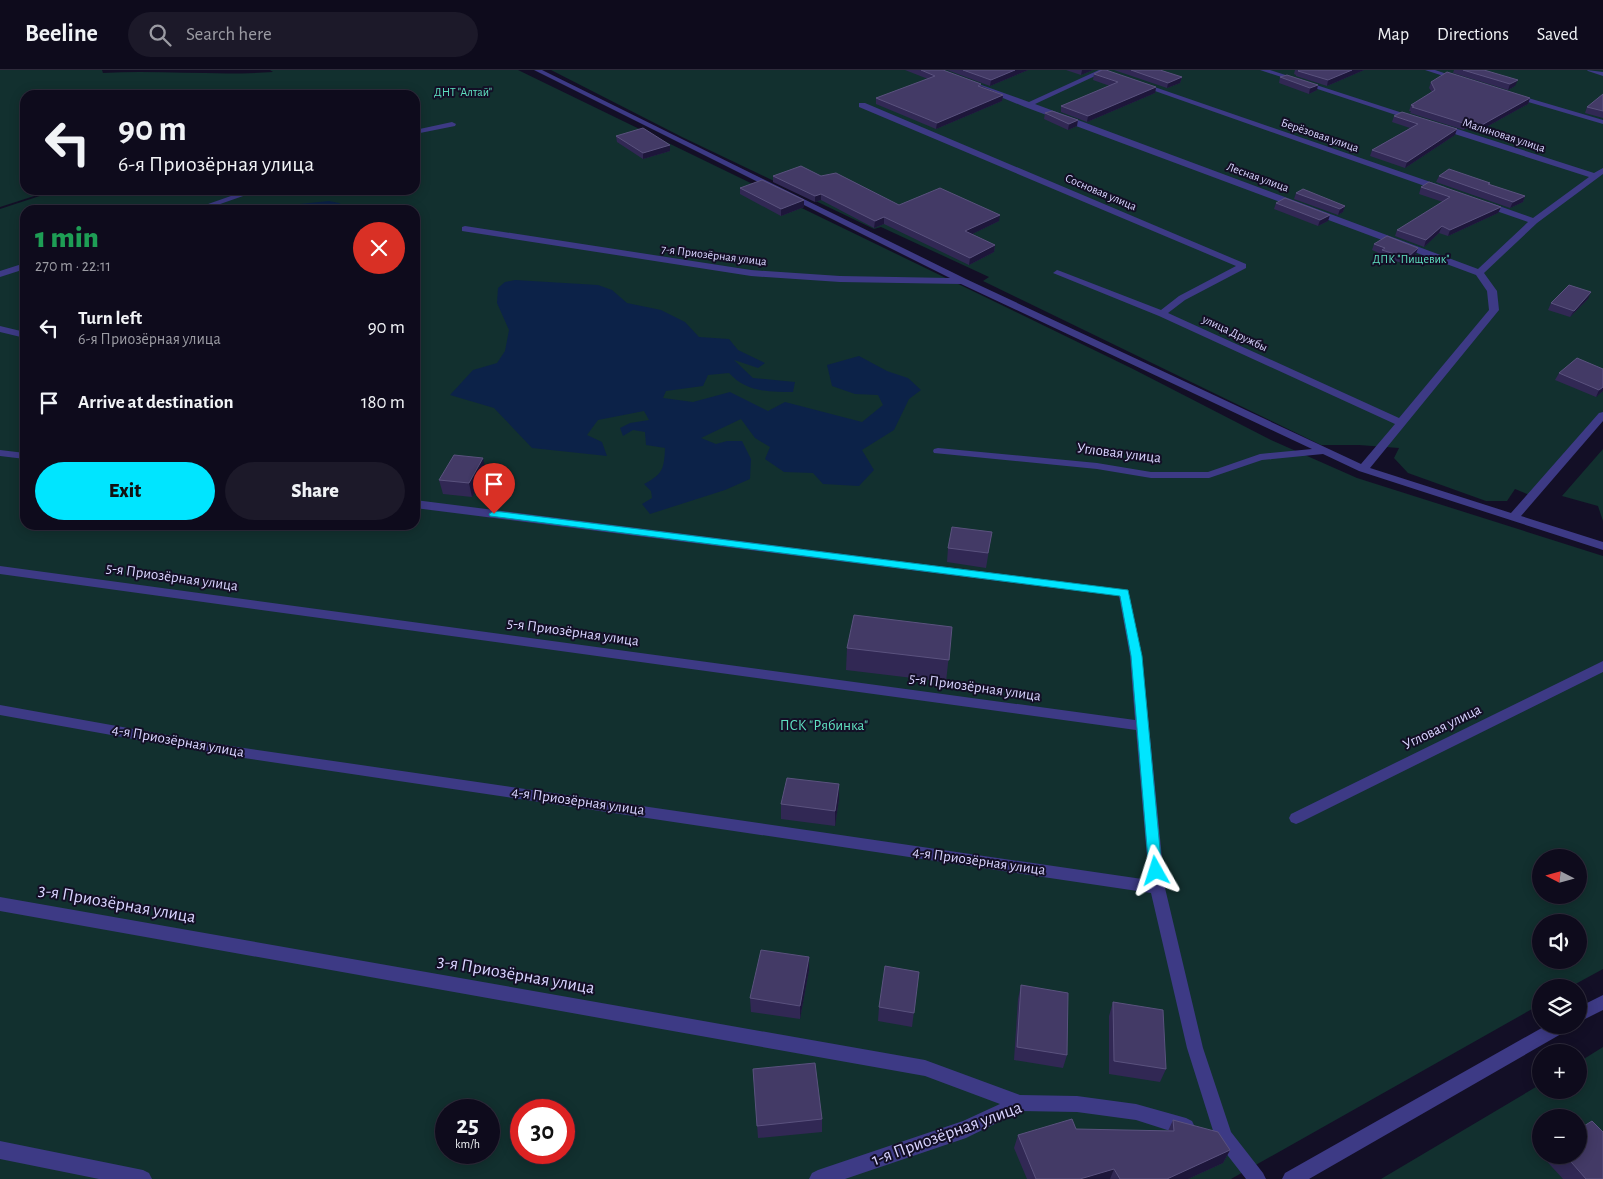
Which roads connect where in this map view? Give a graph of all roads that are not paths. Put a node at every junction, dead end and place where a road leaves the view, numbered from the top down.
1 (537, 70) edge
2 (1263, 70) edge
3 (1428, 70) edge
4 (1590, 70) edge
5 (1105, 71) edge
6 (1603, 74) edge
7 (964, 80) edge
8 (1131, 81) edge
9 (1465, 81) edge
10 (1502, 92) edge
11 (862, 105) dead end
12 (1028, 105) junction
13 (1424, 121) edge
14 (1603, 122) edge
15 (452, 124) dead end
16 (1434, 124) edge
17 (420, 131) edge
18 (1603, 170) edge
19 (1595, 176) junction
20 (1449, 191) edge
21 (241, 195) edge
22 (1477, 201) edge
23 (210, 205) edge
24 (1534, 221) junction
25 (465, 229) dead end
26 (20, 268) edge
27 (1057, 273) dead end
28 (1479, 273) junction
29 (0, 274) edge
30 (963, 280) junction
31 (1162, 314) junction
32 (0, 329) edge
33 (20, 334) edge
34 (1603, 415) edge
35 (1401, 423) junction
36 (1324, 450) junction
37 (938, 451) dead end
38 (0, 453) edge
39 (20, 455) edge
40 (1363, 469) junction
41 (420, 505) edge
42 (1514, 516) junction
43 (1603, 546) edge
44 (0, 570) edge
45 (1603, 666) edge
46 (0, 710) edge
47 (1142, 726) junction
48 (1296, 818) dead end
49 (1157, 888) junction
50 (0, 904) edge
51 (1603, 1002) edge
52 (1587, 1011) edge
53 (1546, 1034) edge
54 (1020, 1103) junction
55 (1224, 1138) junction
56 (0, 1150) edge
57 (143, 1179) edge
58 (818, 1179) edge
59 (1257, 1179) edge
60 (1291, 1179) edge

1 - 30 street
2 - 13 street
3 - 9 street
4 - 6 street
5 - 12 street
7 - 12 street, Лесная улица
8 - 20 street, Берёзовая улица
10 - 14 street
11 - 31 street, Сосновая улица
12 - 28 street, Лесная улица
15 - 17 street
16 - 19 street, Малиновая улица
18 - 19 street
19 - 24 street
21 - 23 street
22 - 24 street
24 - 28 street
25 - 30 street, 7-я Приозёрная улица
26 - 29 street
27 - 31 street, улица Дружбы
28 - 35 street
30 - 36 street
31 - 35 street, улица Дружбы
32 - 33 street
34 - 42 street
35 - 40 street
36 - 37 street, Угловая улица
36 - 40 street
38 - 39 street
40 - 42 street
41 - 47 street
42 - 43 street
44 - 47 street, 5-я Приозёрная улица
45 - 48 street, Угловая улица
46 - 49 street, 4-я Приозёрная улица
47 - 49 street
49 - 55 street
50 - 54 street, 3-я Приозёрная улица
51 - 52 street
53 - 60 street
54 - 55 street, 1-я Приозёрная улица
54 - 58 street, 1-я Приозёрная улица
55 - 59 street
56 - 57 street

